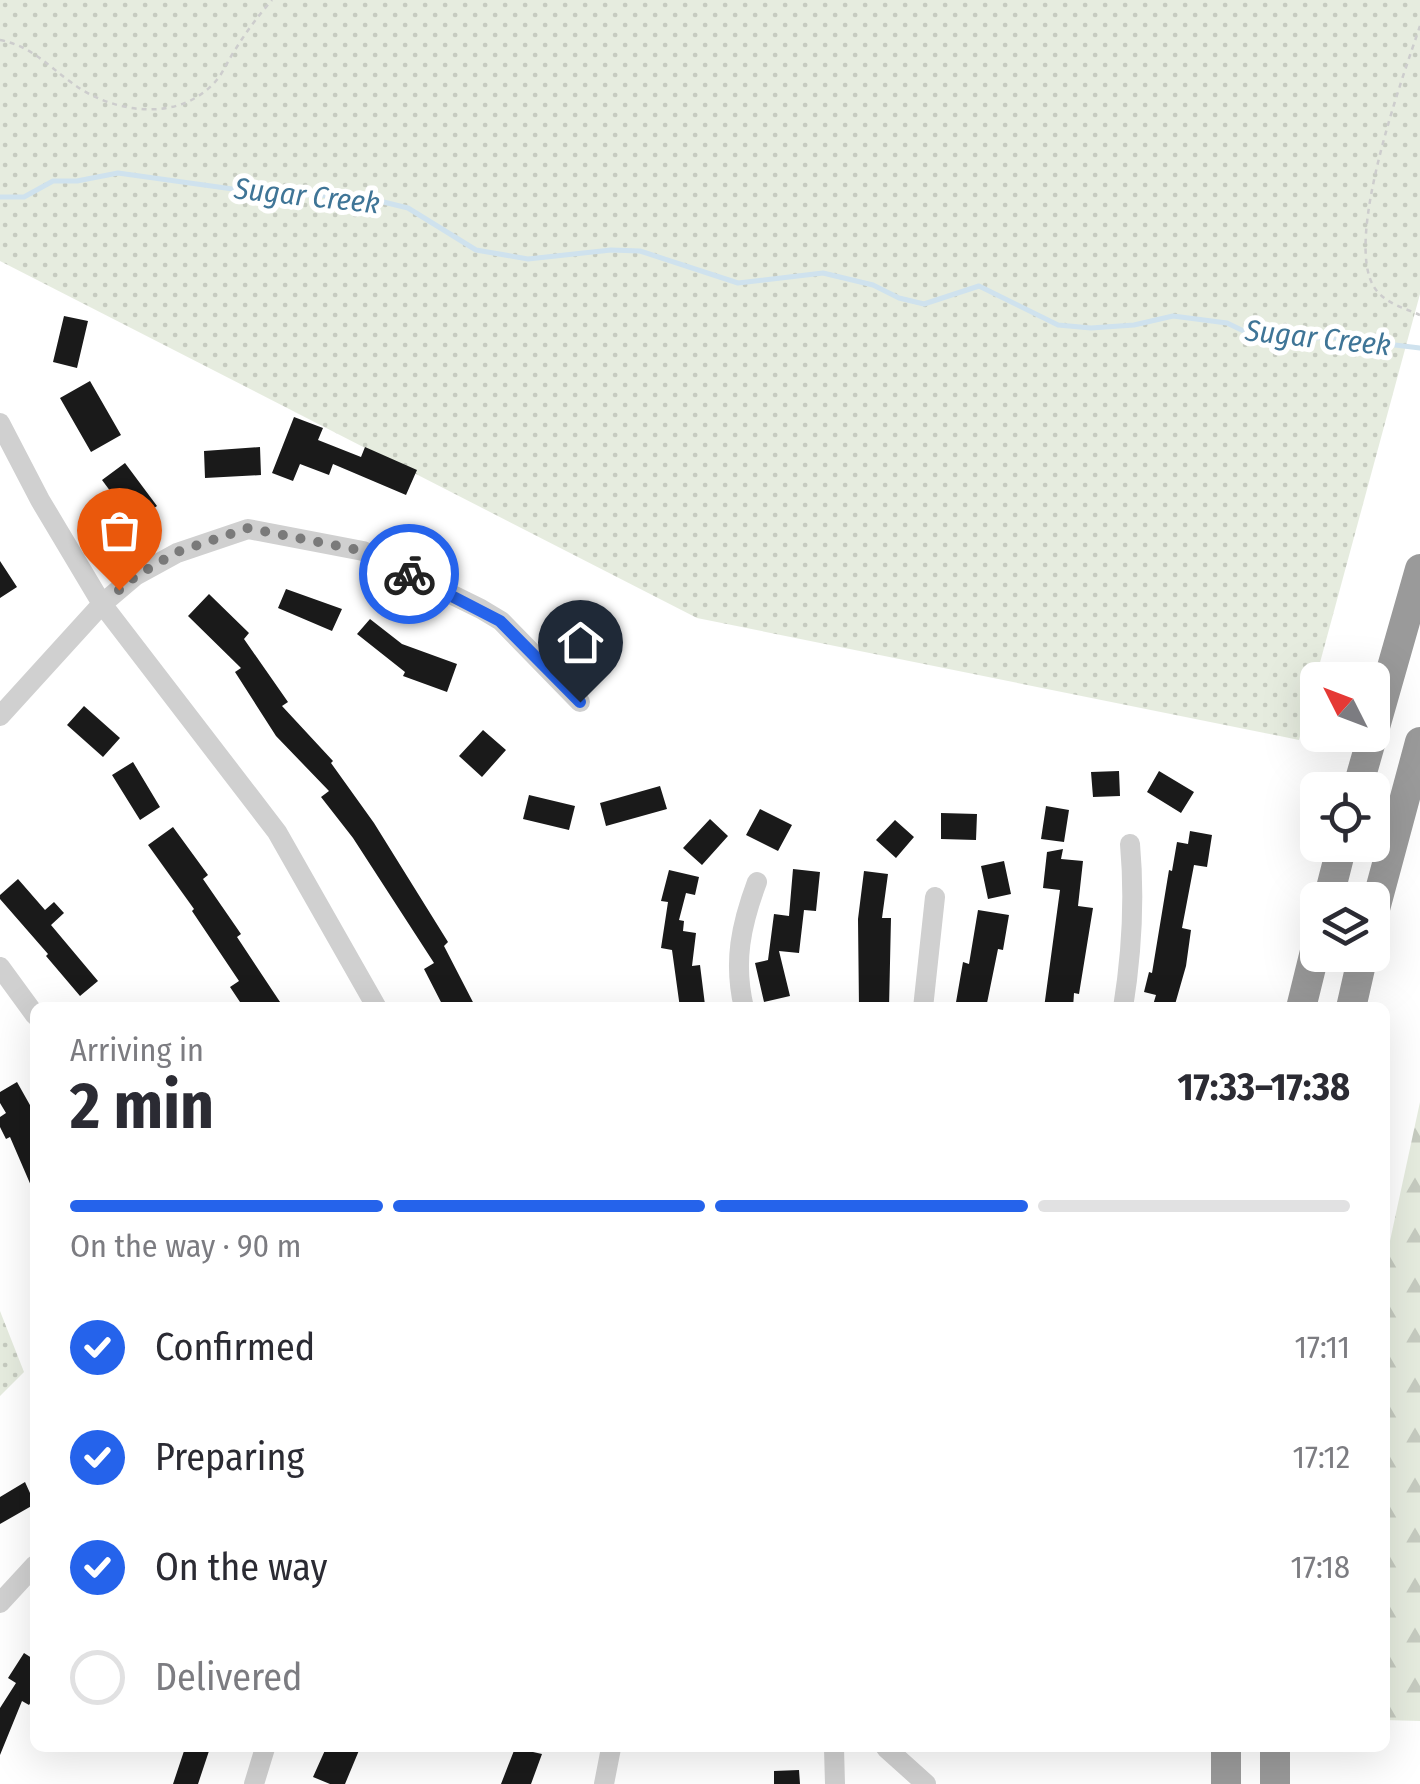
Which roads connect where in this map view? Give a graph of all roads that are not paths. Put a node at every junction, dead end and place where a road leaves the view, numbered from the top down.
1 (0, 424) edge
2 (1420, 569) edge
3 (102, 604) junction
4 (580, 702) dead end
5 (0, 716) edge
6 (1416, 757) edge
7 (1362, 772) edge
8 (1130, 844) dead end
9 (757, 882) dead end
10 (1382, 882) edge
11 (935, 897) dead end
12 (0, 967) edge
13 (1310, 972) edge
14 (1360, 972) edge
15 (375, 1002) edge
16 (743, 1002) edge
17 (924, 1002) edge
18 (1124, 1002) edge
19 (1302, 1002) edge
20 (1353, 1002) edge
21 (30, 1007) edge
22 (30, 1570) edge
23 (0, 1603) edge
24 (264, 1752) edge
25 (610, 1752) edge
26 (834, 1752) edge
27 (890, 1752) edge
28 (1226, 1752) edge
29 (1276, 1752) edge
30 (254, 1784) edge
31 (604, 1784) edge
32 (834, 1784) edge
33 (926, 1784) edge
34 (1226, 1784) edge
35 (1275, 1784) edge

1 - 3 street
2 - 7 highway
3 - 4 street
3 - 5 street
3 - 15 street
6 - 10 highway
8 - 18 street
9 - 16 street
11 - 17 street
12 - 21 street
13 - 19 highway
14 - 20 highway
22 - 23 street
24 - 30 street
25 - 31 street
26 - 32 street
27 - 33 street
28 - 34 highway
29 - 35 highway

